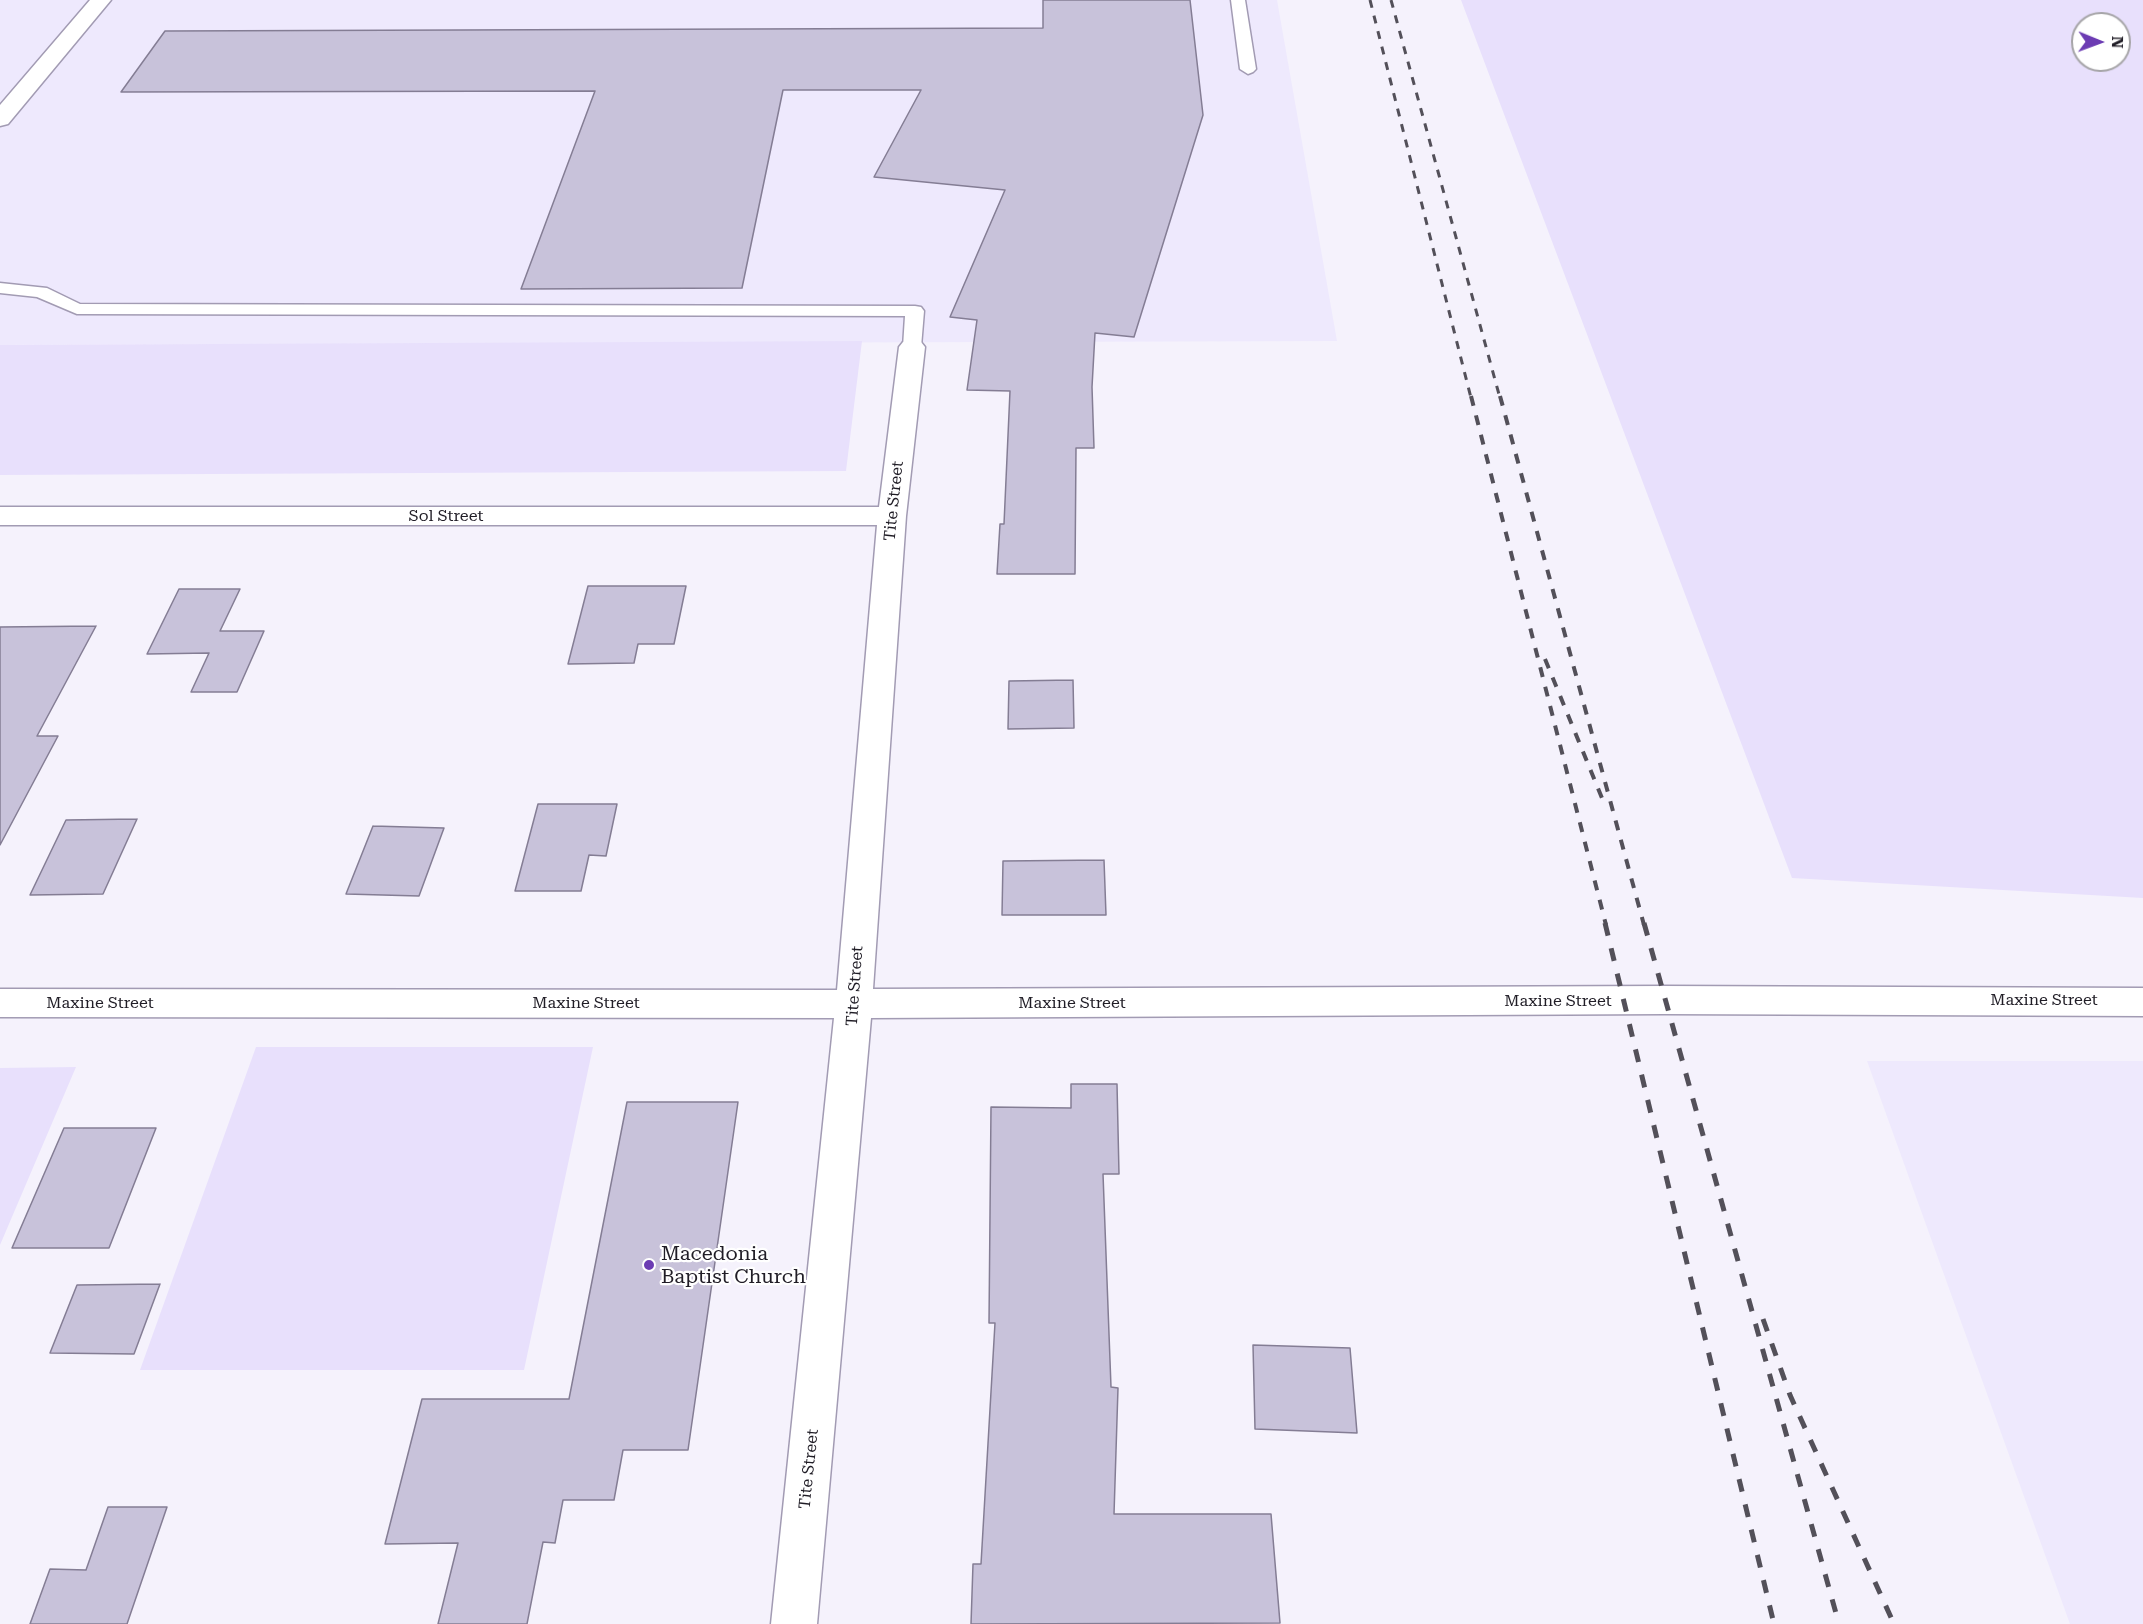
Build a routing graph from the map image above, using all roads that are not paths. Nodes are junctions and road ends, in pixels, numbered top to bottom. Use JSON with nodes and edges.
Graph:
{"nodes":[{"id":1,"x":101,"y":0,"type":"edge"},
{"id":2,"x":1238,"y":0,"type":"edge"},
{"id":3,"x":1248,"y":69,"type":"dead end"},
{"id":4,"x":3,"y":114,"type":"edge"},
{"id":5,"x":0,"y":288,"type":"edge"},
{"id":6,"x":912,"y":347,"type":"joint"},
{"id":7,"x":0,"y":516,"type":"edge"},
{"id":8,"x":892,"y":516,"type":"junction"},
{"id":9,"x":2143,"y":1002,"type":"edge"},
{"id":10,"x":0,"y":1003,"type":"edge"},
{"id":11,"x":854,"y":1004,"type":"junction"},
{"id":12,"x":794,"y":1624,"type":"edge"}],
"edges":[{"from":1,"to":4,"type":"street"},
{"from":2,"to":3,"type":"lane"},
{"from":5,"to":6,"type":"lane"},
{"from":6,"to":8,"type":"street","name":"Tite Street"},
{"from":7,"to":8,"type":"street","name":"Sol Street"},
{"from":8,"to":11,"type":"street","name":"Tite Street"},
{"from":9,"to":11,"type":"street","name":"Maxine Street"},
{"from":10,"to":11,"type":"street","name":"Maxine Street"},
{"from":11,"to":12,"type":"street","name":"Tite Street"}]}
